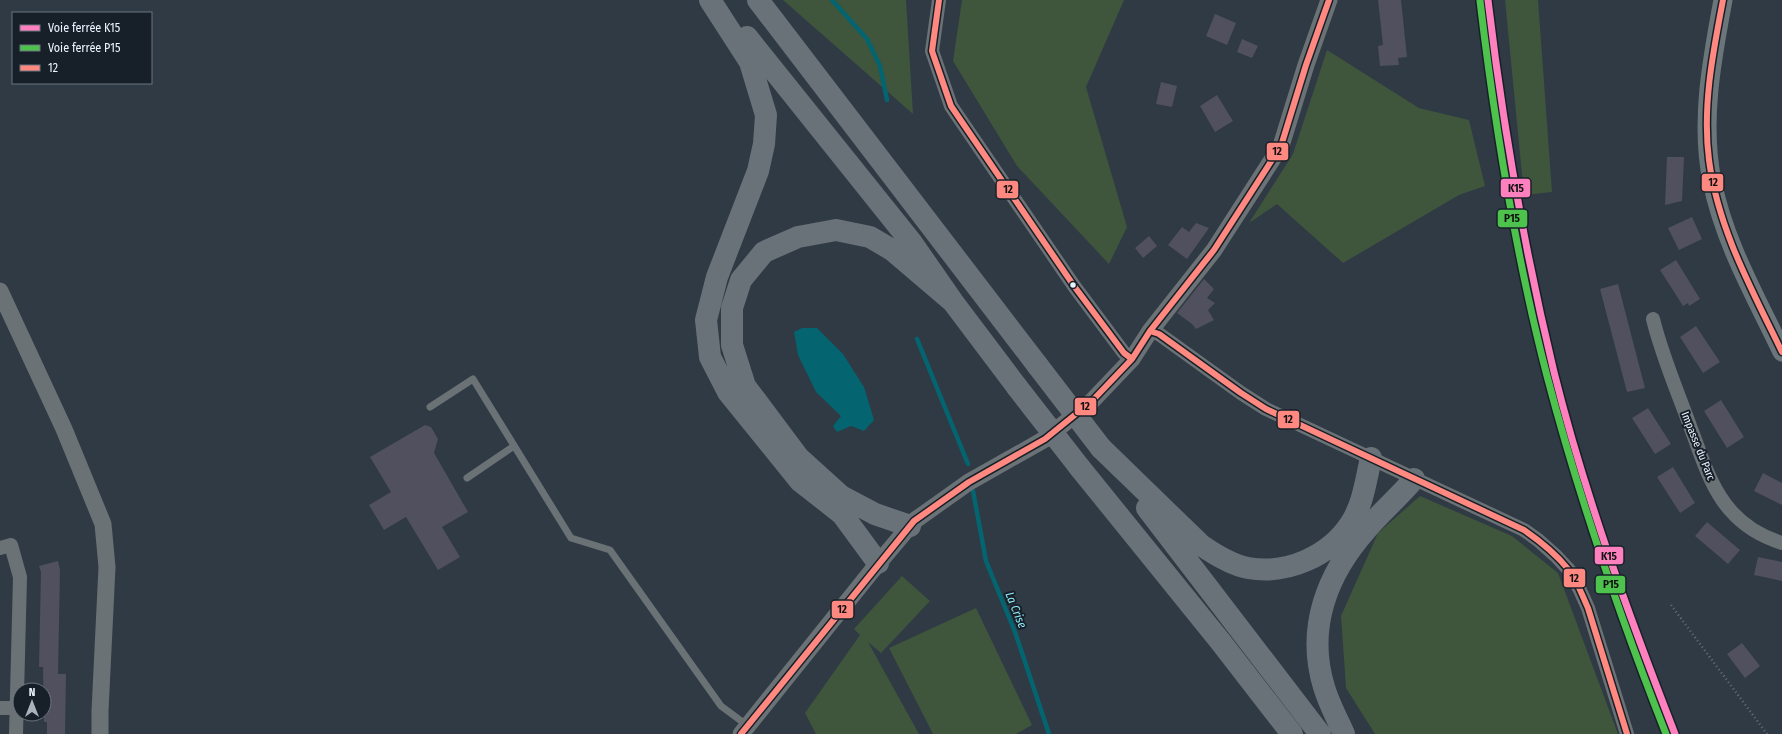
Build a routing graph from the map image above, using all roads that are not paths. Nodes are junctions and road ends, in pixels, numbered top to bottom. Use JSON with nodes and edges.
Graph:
{"nodes":[{"id":1,"x":710,"y":0,"type":"edge"},
{"id":2,"x":718,"y":0,"type":"edge"},
{"id":3,"x":758,"y":0,"type":"edge"},
{"id":4,"x":939,"y":0,"type":"edge"},
{"id":5,"x":1329,"y":0,"type":"edge"},
{"id":6,"x":1723,"y":0,"type":"edge"},
{"id":7,"x":0,"y":291,"type":"edge"},
{"id":8,"x":953,"y":302,"type":"junction"},
{"id":9,"x":1654,"y":319,"type":"dead end"},
{"id":10,"x":1150,"y":331,"type":"junction"},
{"id":11,"x":1782,"y":352,"type":"edge"},
{"id":12,"x":1132,"y":359,"type":"junction"},
{"id":13,"x":430,"y":407,"type":"dead end"},
{"id":14,"x":514,"y":446,"type":"junction"},
{"id":15,"x":1101,"y":448,"type":"junction"},
{"id":16,"x":1371,"y":458,"type":"junction"},
{"id":17,"x":467,"y":478,"type":"dead end"},
{"id":18,"x":1414,"y":479,"type":"junction"},
{"id":19,"x":910,"y":526,"type":"junction"},
{"id":20,"x":1782,"y":543,"type":"edge"},
{"id":21,"x":5,"y":546,"type":"edge"},
{"id":22,"x":878,"y":563,"type":"junction"},
{"id":23,"x":17,"y":682,"type":"edge"},
{"id":24,"x":0,"y":708,"type":"edge"},
{"id":25,"x":12,"y":708,"type":"edge"},
{"id":26,"x":16,"y":722,"type":"edge"},
{"id":27,"x":744,"y":730,"type":"edge"},
{"id":28,"x":16,"y":734,"type":"edge"},
{"id":29,"x":100,"y":734,"type":"edge"},
{"id":30,"x":1292,"y":734,"type":"edge"},
{"id":31,"x":1320,"y":734,"type":"edge"},
{"id":32,"x":1344,"y":734,"type":"edge"},
{"id":33,"x":1627,"y":734,"type":"edge"}],
"edges":[{"from":1,"to":22,"type":"highway"},
{"from":2,"to":8,"type":"highway"},
{"from":3,"to":15,"type":"highway","bridge":true},
{"from":4,"to":12,"type":"street"},
{"from":5,"to":10,"type":"street"},
{"from":6,"to":11,"type":"main road"},
{"from":7,"to":29,"type":"street"},
{"from":8,"to":19,"type":"highway"},
{"from":8,"to":30,"type":"highway","bridge":true},
{"from":9,"to":20,"type":"street","name":"Impasse du Parc"},
{"from":10,"to":12,"type":"street"},
{"from":10,"to":16,"type":"street"},
{"from":12,"to":19,"type":"street"},
{"from":13,"to":14,"type":"lane"},
{"from":14,"to":17,"type":"lane"},
{"from":14,"to":27,"type":"lane"},
{"from":15,"to":16,"type":"highway"},
{"from":15,"to":31,"type":"highway"},
{"from":16,"to":18,"type":"street"},
{"from":18,"to":32,"type":"highway"},
{"from":18,"to":33,"type":"street"},
{"from":19,"to":22,"type":"street"},
{"from":21,"to":23,"type":"street"},
{"from":22,"to":27,"type":"street"},
{"from":24,"to":25,"type":"street"},
{"from":26,"to":28,"type":"street"}]}
